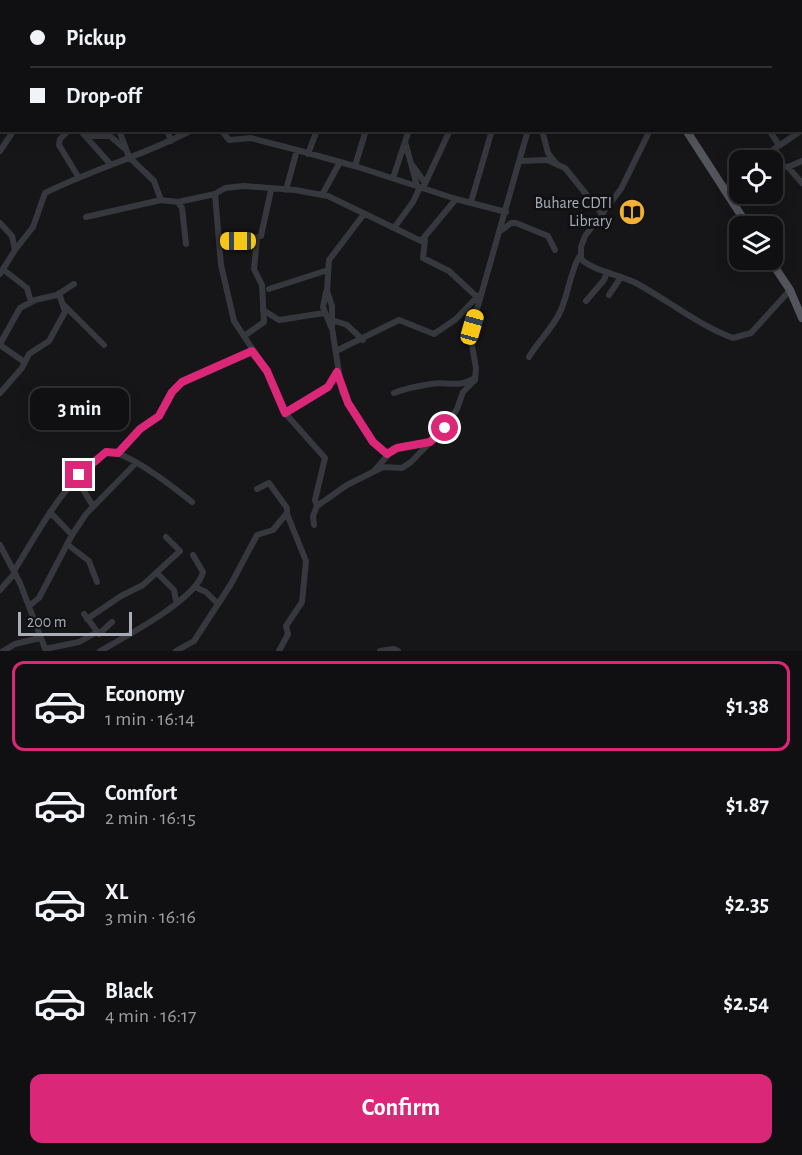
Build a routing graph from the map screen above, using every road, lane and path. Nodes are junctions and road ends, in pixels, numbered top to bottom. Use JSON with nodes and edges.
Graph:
{"nodes":[{"id":1,"x":13,"y":132,"type":"edge"},
{"id":2,"x":67,"y":132,"type":"edge"},
{"id":3,"x":82,"y":132,"type":"edge"},
{"id":4,"x":120,"y":132,"type":"edge"},
{"id":5,"x":168,"y":132,"type":"edge"},
{"id":6,"x":188,"y":132,"type":"edge"},
{"id":7,"x":223,"y":132,"type":"edge"},
{"id":8,"x":316,"y":132,"type":"edge"},
{"id":9,"x":365,"y":132,"type":"edge"},
{"id":10,"x":408,"y":132,"type":"edge"},
{"id":11,"x":449,"y":132,"type":"edge"},
{"id":12,"x":491,"y":132,"type":"edge"},
{"id":13,"x":528,"y":132,"type":"edge"},
{"id":14,"x":543,"y":132,"type":"edge"},
{"id":15,"x":649,"y":132,"type":"edge"},
{"id":16,"x":687,"y":132,"type":"edge"},
{"id":17,"x":770,"y":132,"type":"edge"},
{"id":18,"x":799,"y":132,"type":"edge"},
{"id":19,"x":85,"y":136,"type":"junction"},
{"id":20,"x":171,"y":141,"type":"junction"},
{"id":21,"x":405,"y":144,"type":"junction"},
{"id":22,"x":779,"y":145,"type":"junction"},
{"id":23,"x":125,"y":148,"type":"junction"},
{"id":24,"x":297,"y":150,"type":"junction"},
{"id":25,"x":772,"y":150,"type":"edge"},
{"id":26,"x":0,"y":151,"type":"edge"},
{"id":27,"x":309,"y":153,"type":"junction"},
{"id":28,"x":129,"y":157,"type":"junction"},
{"id":29,"x":520,"y":161,"type":"junction"},
{"id":30,"x":802,"y":161,"type":"edge"},
{"id":31,"x":340,"y":162,"type":"junction"},
{"id":32,"x":556,"y":164,"type":"junction"},
{"id":33,"x":111,"y":165,"type":"junction"},
{"id":34,"x":355,"y":166,"type":"junction"},
{"id":35,"x":783,"y":166,"type":"edge"},
{"id":36,"x":788,"y":167,"type":"junction"},
{"id":37,"x":79,"y":178,"type":"junction"},
{"id":38,"x":393,"y":178,"type":"junction"},
{"id":39,"x":802,"y":183,"type":"edge"},
{"id":40,"x":729,"y":185,"type":"edge"},
{"id":41,"x":421,"y":186,"type":"junction"},
{"id":42,"x":724,"y":189,"type":"junction"},
{"id":43,"x":271,"y":190,"type":"junction"},
{"id":44,"x":286,"y":190,"type":"junction"},
{"id":45,"x":215,"y":194,"type":"junction"},
{"id":46,"x":322,"y":195,"type":"junction"},
{"id":47,"x":456,"y":199,"type":"junction"},
{"id":48,"x":161,"y":200,"type":"junction"},
{"id":49,"x":178,"y":202,"type":"junction"},
{"id":50,"x":471,"y":202,"type":"junction"},
{"id":51,"x":506,"y":212,"type":"junction"},
{"id":52,"x":364,"y":214,"type":"junction"},
{"id":53,"x":603,"y":215,"type":"junction"},
{"id":54,"x":742,"y":216,"type":"edge"},
{"id":55,"x":86,"y":217,"type":"dead end"},
{"id":56,"x":0,"y":223,"type":"edge"},
{"id":57,"x":394,"y":228,"type":"junction"},
{"id":58,"x":502,"y":230,"type":"junction"},
{"id":59,"x":257,"y":238,"type":"junction"},
{"id":60,"x":425,"y":239,"type":"junction"},
{"id":61,"x":220,"y":241,"type":"junction"},
{"id":62,"x":186,"y":244,"type":"dead end"},
{"id":63,"x":15,"y":250,"type":"junction"},
{"id":64,"x":555,"y":250,"type":"dead end"},
{"id":65,"x":580,"y":256,"type":"junction"},
{"id":66,"x":327,"y":270,"type":"junction"},
{"id":67,"x":777,"y":270,"type":"edge"},
{"id":68,"x":2,"y":272,"type":"edge"},
{"id":69,"x":607,"y":272,"type":"junction"},
{"id":70,"x":621,"y":277,"type":"junction"},
{"id":71,"x":75,"y":284,"type":"dead end"},
{"id":72,"x":269,"y":289,"type":"dead end"},
{"id":73,"x":790,"y":290,"type":"junction"},
{"id":74,"x":327,"y":291,"type":"junction"},
{"id":75,"x":59,"y":293,"type":"junction"},
{"id":76,"x":479,"y":295,"type":"junction"},
{"id":77,"x":609,"y":295,"type":"dead end"},
{"id":78,"x":31,"y":302,"type":"junction"},
{"id":79,"x":586,"y":302,"type":"dead end"},
{"id":80,"x":64,"y":305,"type":"junction"},
{"id":81,"x":262,"y":309,"type":"junction"},
{"id":82,"x":324,"y":313,"type":"junction"},
{"id":83,"x":801,"y":314,"type":"edge"},
{"id":84,"x":332,"y":320,"type":"junction"},
{"id":85,"x":332,"y":328,"type":"junction"},
{"id":86,"x":244,"y":336,"type":"junction"},
{"id":87,"x":363,"y":340,"type":"junction"},
{"id":88,"x":0,"y":344,"type":"edge"},
{"id":89,"x":104,"y":345,"type":"dead end"},
{"id":90,"x":252,"y":351,"type":"junction"},
{"id":91,"x":336,"y":351,"type":"junction"},
{"id":92,"x":529,"y":357,"type":"dead end"},
{"id":93,"x":23,"y":361,"type":"junction"},
{"id":94,"x":337,"y":372,"type":"junction"},
{"id":95,"x":477,"y":374,"type":"junction"},
{"id":96,"x":0,"y":393,"type":"edge"},
{"id":97,"x":394,"y":393,"type":"dead end"},
{"id":98,"x":285,"y":413,"type":"junction"},
{"id":99,"x":430,"y":442,"type":"junction"},
{"id":100,"x":118,"y":453,"type":"junction"},
{"id":101,"x":387,"y":454,"type":"junction"},
{"id":102,"x":135,"y":464,"type":"junction"},
{"id":103,"x":375,"y":471,"type":"junction"},
{"id":104,"x":76,"y":478,"type":"junction"},
{"id":105,"x":257,"y":489,"type":"dead end"},
{"id":106,"x":192,"y":502,"type":"dead end"},
{"id":107,"x":93,"y":506,"type":"junction"},
{"id":108,"x":317,"y":506,"type":"junction"},
{"id":109,"x":50,"y":512,"type":"junction"},
{"id":110,"x":287,"y":514,"type":"junction"},
{"id":111,"x":314,"y":525,"type":"dead end"},
{"id":112,"x":72,"y":534,"type":"junction"},
{"id":113,"x":166,"y":537,"type":"dead end"},
{"id":114,"x":67,"y":544,"type":"junction"},
{"id":115,"x":0,"y":545,"type":"edge"},
{"id":116,"x":193,"y":555,"type":"dead end"},
{"id":117,"x":15,"y":572,"type":"junction"},
{"id":118,"x":158,"y":573,"type":"junction"},
{"id":119,"x":97,"y":582,"type":"dead end"},
{"id":120,"x":195,"y":587,"type":"junction"},
{"id":121,"x":0,"y":590,"type":"edge"},
{"id":122,"x":176,"y":601,"type":"junction"},
{"id":123,"x":218,"y":604,"type":"junction"},
{"id":124,"x":29,"y":606,"type":"junction"},
{"id":125,"x":112,"y":622,"type":"dead end"},
{"id":126,"x":97,"y":632,"type":"junction"},
{"id":127,"x":40,"y":638,"type":"junction"},
{"id":128,"x":194,"y":641,"type":"junction"},
{"id":129,"x":1,"y":650,"type":"edge"},
{"id":130,"x":45,"y":650,"type":"edge"},
{"id":131,"x":100,"y":651,"type":"edge"},
{"id":132,"x":176,"y":651,"type":"edge"},
{"id":133,"x":192,"y":651,"type":"edge"},
{"id":134,"x":279,"y":651,"type":"edge"},
{"id":135,"x":380,"y":651,"type":"edge"},
{"id":136,"x":398,"y":651,"type":"edge"}],
"edges":[{"from":1,"to":26,"type":"street"},
{"from":2,"to":37,"type":"street"},
{"from":3,"to":19,"type":"street"},
{"from":4,"to":23,"type":"street"},
{"from":5,"to":20,"type":"street"},
{"from":6,"to":20,"type":"street"},
{"from":7,"to":24,"type":"street"},
{"from":8,"to":27,"type":"street"},
{"from":9,"to":34,"type":"street"},
{"from":10,"to":21,"type":"street"},
{"from":11,"to":41,"type":"street"},
{"from":12,"to":50,"type":"street"},
{"from":13,"to":29,"type":"street"},
{"from":14,"to":32,"type":"street"},
{"from":15,"to":53,"type":"street"},
{"from":16,"to":42,"type":"main road"},
{"from":17,"to":22,"type":"street"},
{"from":18,"to":22,"type":"street"},
{"from":19,"to":23,"type":"street"},
{"from":19,"to":33,"type":"street"},
{"from":20,"to":28,"type":"street"},
{"from":21,"to":38,"type":"street"},
{"from":21,"to":41,"type":"street"},
{"from":22,"to":25,"type":"street"},
{"from":23,"to":28,"type":"street"},
{"from":24,"to":27,"type":"street"},
{"from":24,"to":44,"type":"street"},
{"from":27,"to":31,"type":"street"},
{"from":28,"to":33,"type":"street"},
{"from":28,"to":48,"type":"street"},
{"from":29,"to":32,"type":"street"},
{"from":29,"to":51,"type":"street"},
{"from":30,"to":36,"type":"street"},
{"from":31,"to":34,"type":"street"},
{"from":31,"to":46,"type":"street"},
{"from":32,"to":53,"type":"street"},
{"from":33,"to":37,"type":"street"},
{"from":34,"to":38,"type":"street"},
{"from":35,"to":36,"type":"street"},
{"from":36,"to":39,"type":"street"},
{"from":37,"to":63,"type":"street"},
{"from":38,"to":41,"type":"street"},
{"from":40,"to":42,"type":"street"},
{"from":41,"to":47,"type":"street"},
{"from":41,"to":57,"type":"street"},
{"from":42,"to":54,"type":"main road"},
{"from":43,"to":44,"type":"street"},
{"from":43,"to":45,"type":"street"},
{"from":43,"to":59,"type":"street"},
{"from":44,"to":46,"type":"street"},
{"from":45,"to":49,"type":"street"},
{"from":45,"to":61,"type":"street"},
{"from":46,"to":52,"type":"street"},
{"from":47,"to":50,"type":"street"},
{"from":47,"to":60,"type":"street"},
{"from":48,"to":49,"type":"street"},
{"from":48,"to":55,"type":"street"},
{"from":49,"to":62,"type":"street"},
{"from":50,"to":51,"type":"street"},
{"from":51,"to":58,"type":"street"},
{"from":52,"to":57,"type":"street"},
{"from":52,"to":66,"type":"street"},
{"from":53,"to":65,"type":"street"},
{"from":56,"to":63,"type":"street"},
{"from":57,"to":60,"type":"street"},
{"from":58,"to":64,"type":"street"},
{"from":58,"to":76,"type":"street"},
{"from":59,"to":61,"type":"street"},
{"from":59,"to":81,"type":"street"},
{"from":60,"to":76,"type":"street"},
{"from":61,"to":86,"type":"street"},
{"from":63,"to":68,"type":"street"},
{"from":65,"to":69,"type":"street"},
{"from":65,"to":92,"type":"street"},
{"from":66,"to":72,"type":"street"},
{"from":66,"to":74,"type":"street"},
{"from":67,"to":73,"type":"main road"},
{"from":68,"to":78,"type":"street"},
{"from":69,"to":70,"type":"street"},
{"from":69,"to":79,"type":"street"},
{"from":70,"to":73,"type":"street"},
{"from":70,"to":77,"type":"street"},
{"from":71,"to":75,"type":"street"},
{"from":73,"to":83,"type":"main road"},
{"from":74,"to":82,"type":"street"},
{"from":74,"to":84,"type":"street"},
{"from":75,"to":78,"type":"street"},
{"from":75,"to":80,"type":"street"},
{"from":76,"to":87,"type":"street"},
{"from":76,"to":95,"type":"street"},
{"from":78,"to":88,"type":"street"},
{"from":80,"to":89,"type":"street"},
{"from":80,"to":93,"type":"street"},
{"from":81,"to":82,"type":"street"},
{"from":81,"to":86,"type":"street"},
{"from":82,"to":85,"type":"street"},
{"from":84,"to":85,"type":"street"},
{"from":84,"to":87,"type":"street"},
{"from":85,"to":91,"type":"street"},
{"from":86,"to":90,"type":"street"},
{"from":87,"to":91,"type":"street"},
{"from":88,"to":93,"type":"street"},
{"from":90,"to":98,"type":"street"},
{"from":90,"to":100,"type":"street"},
{"from":91,"to":94,"type":"street"},
{"from":93,"to":96,"type":"street"},
{"from":94,"to":98,"type":"street"},
{"from":94,"to":101,"type":"street"},
{"from":95,"to":97,"type":"street"},
{"from":95,"to":99,"type":"street"},
{"from":98,"to":108,"type":"street"},
{"from":99,"to":101,"type":"street"},
{"from":99,"to":103,"type":"street"},
{"from":100,"to":102,"type":"street"},
{"from":100,"to":104,"type":"street"},
{"from":101,"to":103,"type":"street"},
{"from":102,"to":106,"type":"street"},
{"from":102,"to":107,"type":"street"},
{"from":103,"to":108,"type":"street"},
{"from":104,"to":107,"type":"street"},
{"from":104,"to":109,"type":"street"},
{"from":105,"to":110,"type":"street"},
{"from":107,"to":112,"type":"street"},
{"from":108,"to":111,"type":"street"},
{"from":109,"to":112,"type":"street"},
{"from":109,"to":117,"type":"street"},
{"from":110,"to":123,"type":"street"},
{"from":110,"to":134,"type":"street"},
{"from":112,"to":114,"type":"street"},
{"from":113,"to":118,"type":"street"},
{"from":114,"to":119,"type":"street"},
{"from":114,"to":124,"type":"street"},
{"from":115,"to":117,"type":"street"},
{"from":116,"to":120,"type":"street"},
{"from":117,"to":121,"type":"street"},
{"from":117,"to":124,"type":"street"},
{"from":118,"to":122,"type":"street"},
{"from":118,"to":126,"type":"street"},
{"from":120,"to":122,"type":"street"},
{"from":120,"to":123,"type":"street"},
{"from":122,"to":131,"type":"street"},
{"from":123,"to":128,"type":"street"},
{"from":124,"to":127,"type":"street"},
{"from":125,"to":126,"type":"street"},
{"from":126,"to":130,"type":"street"},
{"from":127,"to":129,"type":"street"},
{"from":127,"to":130,"type":"street"},
{"from":128,"to":132,"type":"street"},
{"from":128,"to":133,"type":"street"},
{"from":135,"to":136,"type":"street"}]}
